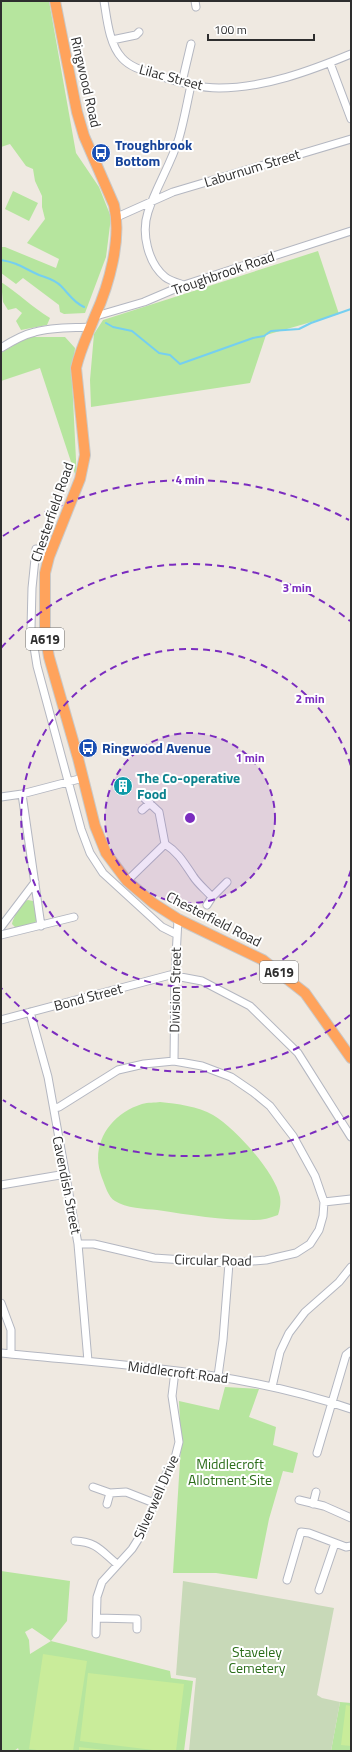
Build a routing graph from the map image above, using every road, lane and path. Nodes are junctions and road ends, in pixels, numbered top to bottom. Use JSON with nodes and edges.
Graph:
{"nodes":[{"id":1,"x":55,"y":1,"type":"edge"},
{"id":2,"x":104,"y":1,"type":"edge"},
{"id":3,"x":139,"y":32,"type":"dead end"},
{"id":4,"x":112,"y":40,"type":"junction"},
{"id":5,"x":191,"y":44,"type":"dead end"},
{"id":6,"x":351,"y":54,"type":"edge"},
{"id":7,"x":330,"y":63,"type":"junction"},
{"id":8,"x":182,"y":82,"type":"junction"},
{"id":9,"x":191,"y":85,"type":"junction"},
{"id":10,"x":351,"y":119,"type":"edge"},
{"id":11,"x":351,"y":139,"type":"edge"},
{"id":12,"x":154,"y":199,"type":"junction"},
{"id":13,"x":117,"y":217,"type":"junction"},
{"id":14,"x":351,"y":231,"type":"edge"},
{"id":15,"x":184,"y":285,"type":"junction"},
{"id":16,"x":96,"y":316,"type":"junction"},
{"id":17,"x":90,"y":327,"type":"junction"},
{"id":18,"x":1,"y":348,"type":"edge"},
{"id":19,"x":36,"y":549,"type":"dead end"},
{"id":20,"x":83,"y":778,"type":"junction"},
{"id":21,"x":68,"y":783,"type":"junction"},
{"id":22,"x":22,"y":794,"type":"junction"},
{"id":23,"x":1,"y":796,"type":"edge"},
{"id":24,"x":142,"y":810,"type":"dead end"},
{"id":25,"x":164,"y":844,"type":"junction"},
{"id":26,"x":127,"y":881,"type":"junction"},
{"id":27,"x":35,"y":882,"type":"junction"},
{"id":28,"x":227,"y":882,"type":"dead end"},
{"id":29,"x":212,"y":897,"type":"junction"},
{"id":30,"x":207,"y":906,"type":"dead end"},
{"id":31,"x":74,"y":917,"type":"dead end"},
{"id":32,"x":178,"y":919,"type":"junction"},
{"id":33,"x":41,"y":926,"type":"junction"},
{"id":34,"x":1,"y":927,"type":"edge"},
{"id":35,"x":176,"y":934,"type":"junction"},
{"id":36,"x":1,"y":935,"type":"edge"},
{"id":37,"x":174,"y":976,"type":"junction"},
{"id":38,"x":30,"y":1012,"type":"junction"},
{"id":39,"x":1,"y":1020,"type":"edge"},
{"id":40,"x":351,"y":1058,"type":"edge"},
{"id":41,"x":174,"y":1061,"type":"junction"},
{"id":42,"x":54,"y":1108,"type":"junction"},
{"id":43,"x":351,"y":1137,"type":"edge"},
{"id":44,"x":66,"y":1174,"type":"junction"},
{"id":45,"x":1,"y":1185,"type":"edge"},
{"id":46,"x":351,"y":1199,"type":"edge"},
{"id":47,"x":324,"y":1202,"type":"junction"},
{"id":48,"x":78,"y":1244,"type":"junction"},
{"id":49,"x":229,"y":1263,"type":"junction"},
{"id":50,"x":351,"y":1266,"type":"edge"},
{"id":51,"x":1,"y":1303,"type":"edge"},
{"id":52,"x":351,"y":1351,"type":"edge"},
{"id":53,"x":1,"y":1353,"type":"edge"},
{"id":54,"x":11,"y":1354,"type":"junction"},
{"id":55,"x":88,"y":1361,"type":"junction"},
{"id":56,"x":176,"y":1370,"type":"junction"},
{"id":57,"x":218,"y":1376,"type":"junction"},
{"id":58,"x":272,"y":1387,"type":"junction"},
{"id":59,"x":332,"y":1402,"type":"junction"},
{"id":60,"x":351,"y":1409,"type":"edge"},
{"id":61,"x":317,"y":1453,"type":"dead end"},
{"id":62,"x":93,"y":1487,"type":"dead end"},
{"id":63,"x":316,"y":1492,"type":"dead end"},
{"id":64,"x":110,"y":1493,"type":"junction"},
{"id":65,"x":299,"y":1500,"type":"dead end"},
{"id":66,"x":154,"y":1503,"type":"junction"},
{"id":67,"x":107,"y":1504,"type":"dead end"},
{"id":68,"x":313,"y":1504,"type":"junction"},
{"id":69,"x":351,"y":1518,"type":"edge"},
{"id":70,"x":75,"y":1541,"type":"dead end"},
{"id":71,"x":335,"y":1543,"type":"junction"},
{"id":72,"x":351,"y":1546,"type":"edge"},
{"id":73,"x":117,"y":1564,"type":"junction"},
{"id":74,"x":287,"y":1580,"type":"dead end"},
{"id":75,"x":319,"y":1590,"type":"dead end"},
{"id":76,"x":96,"y":1618,"type":"junction"},
{"id":77,"x":137,"y":1629,"type":"dead end"},
{"id":78,"x":96,"y":1634,"type":"dead end"}],
"edges":[{"from":1,"to":13,"type":"highway","name":"Ringwood Road","number":"A619"},
{"from":2,"to":4,"type":"street","name":"Lilac Street"},
{"from":3,"to":4,"type":"street"},
{"from":4,"to":8,"type":"street","name":"Lilac Street"},
{"from":5,"to":8,"type":"street"},
{"from":6,"to":7,"type":"street","name":"Lilac Street"},
{"from":7,"to":9,"type":"street","name":"Lilac Street"},
{"from":7,"to":10,"type":"street"},
{"from":8,"to":9,"type":"street","name":"Lilac Street"},
{"from":9,"to":12,"type":"street"},
{"from":11,"to":12,"type":"street","name":"Laburnum Street"},
{"from":12,"to":13,"type":"street","name":"Laburnum Street"},
{"from":12,"to":15,"type":"street"},
{"from":13,"to":16,"type":"highway","name":"Ringwood Road","number":"A619"},
{"from":14,"to":15,"type":"street","name":"Troughbrook Road"},
{"from":15,"to":16,"type":"street","name":"Troughbrook Road"},
{"from":16,"to":17,"type":"highway","name":"Ringwood Road","number":"A619"},
{"from":17,"to":18,"type":"street"},
{"from":17,"to":20,"type":"highway","name":"Chesterfield Road","number":"A619"},
{"from":19,"to":21,"type":"street","name":"Chesterfield Road"},
{"from":20,"to":21,"type":"street"},
{"from":20,"to":26,"type":"highway","name":"Chesterfield Road","number":"A619"},
{"from":21,"to":22,"type":"street"},
{"from":21,"to":35,"type":"street","name":"Chesterfield Road"},
{"from":22,"to":23,"type":"street"},
{"from":22,"to":27,"type":"street"},
{"from":24,"to":25,"type":"street"},
{"from":25,"to":26,"type":"street"},
{"from":25,"to":29,"type":"street"},
{"from":26,"to":32,"type":"highway","name":"Chesterfield Road","number":"A619"},
{"from":27,"to":33,"type":"street"},
{"from":27,"to":34,"type":"street"},
{"from":28,"to":29,"type":"street"},
{"from":29,"to":30,"type":"street"},
{"from":31,"to":33,"type":"street"},
{"from":32,"to":35,"type":"street","name":"Division Street"},
{"from":32,"to":40,"type":"highway","name":"Chesterfield Road","number":"A619"},
{"from":33,"to":36,"type":"street"},
{"from":35,"to":37,"type":"street","name":"Division Street"},
{"from":37,"to":38,"type":"street","name":"Bond Street"},
{"from":37,"to":41,"type":"street","name":"Division Street"},
{"from":37,"to":43,"type":"street","name":"Bond Street"},
{"from":38,"to":39,"type":"street","name":"Bond Street"},
{"from":38,"to":42,"type":"street","name":"Cavendish Street"},
{"from":41,"to":42,"type":"street","name":"Circular Road"},
{"from":41,"to":47,"type":"street","name":"Circular Road"},
{"from":42,"to":44,"type":"street","name":"Cavendish Street"},
{"from":44,"to":45,"type":"street"},
{"from":44,"to":48,"type":"street","name":"Cavendish Street"},
{"from":46,"to":47,"type":"street"},
{"from":47,"to":49,"type":"street","name":"Circular Road"},
{"from":48,"to":49,"type":"street","name":"Circular Road"},
{"from":48,"to":55,"type":"street","name":"Cavendish Street"},
{"from":49,"to":57,"type":"street"},
{"from":50,"to":58,"type":"street"},
{"from":51,"to":54,"type":"street"},
{"from":52,"to":59,"type":"street"},
{"from":53,"to":54,"type":"street","name":"Middlecroft Road"},
{"from":54,"to":55,"type":"street","name":"Middlecroft Road"},
{"from":55,"to":56,"type":"street","name":"Middlecroft Road"},
{"from":56,"to":57,"type":"street","name":"Middlecroft Road"},
{"from":56,"to":66,"type":"street","name":"Silverwell Drive"},
{"from":57,"to":58,"type":"street","name":"Middlecroft Road"},
{"from":58,"to":59,"type":"street","name":"Middlecroft Road"},
{"from":59,"to":60,"type":"street","name":"Middlecroft Road"},
{"from":59,"to":61,"type":"street"},
{"from":62,"to":64,"type":"street"},
{"from":63,"to":68,"type":"street"},
{"from":64,"to":66,"type":"street"},
{"from":64,"to":67,"type":"street"},
{"from":65,"to":68,"type":"street"},
{"from":66,"to":73,"type":"street","name":"Silverwell Drive"},
{"from":68,"to":69,"type":"street"},
{"from":70,"to":73,"type":"street"},
{"from":71,"to":72,"type":"street"},
{"from":71,"to":74,"type":"street"},
{"from":71,"to":75,"type":"street"},
{"from":73,"to":76,"type":"street","name":"Silverwell Drive"},
{"from":76,"to":77,"type":"street"},
{"from":76,"to":78,"type":"street","name":"Silverwell Drive"}]}
